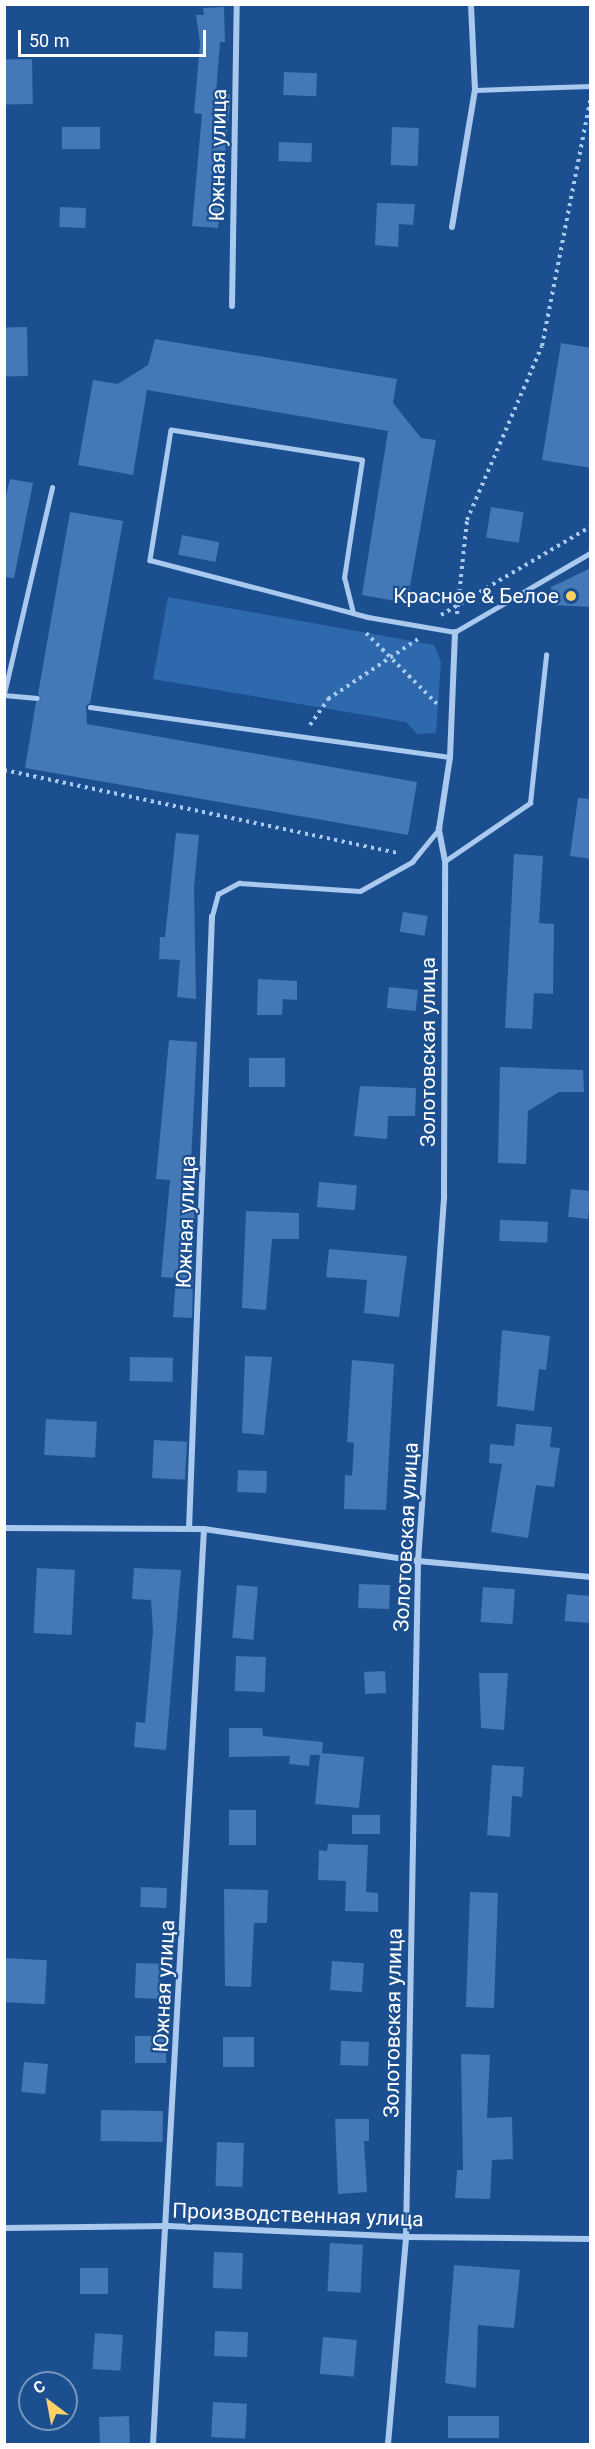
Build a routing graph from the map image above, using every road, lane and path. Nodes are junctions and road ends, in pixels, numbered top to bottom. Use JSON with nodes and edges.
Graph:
{"nodes":[{"id":1,"x":237,"y":4,"type":"edge"},
{"id":2,"x":471,"y":4,"type":"edge"},
{"id":3,"x":591,"y":86,"type":"edge"},
{"id":4,"x":475,"y":90,"type":"junction"},
{"id":5,"x":591,"y":101,"type":"edge"},
{"id":6,"x":452,"y":227,"type":"dead end"},
{"id":7,"x":232,"y":306,"type":"dead end"},
{"id":8,"x":52,"y":488,"type":"dead end"},
{"id":9,"x":591,"y":527,"type":"edge"},
{"id":10,"x":591,"y":553,"type":"edge"},
{"id":11,"x":458,"y":604,"type":"junction"},
{"id":12,"x":353,"y":614,"type":"junction"},
{"id":13,"x":361,"y":615,"type":"junction"},
{"id":14,"x":428,"y":624,"type":"junction"},
{"id":15,"x":455,"y":632,"type":"junction"},
{"id":16,"x":546,"y":655,"type":"dead end"},
{"id":17,"x":392,"y":657,"type":"junction"},
{"id":18,"x":4,"y":694,"type":"edge"},
{"id":19,"x":37,"y":698,"type":"dead end"},
{"id":20,"x":452,"y":706,"type":"junction"},
{"id":21,"x":90,"y":707,"type":"dead end"},
{"id":22,"x":300,"y":738,"type":"junction"},
{"id":23,"x":450,"y":757,"type":"junction"},
{"id":24,"x":4,"y":771,"type":"edge"},
{"id":25,"x":439,"y":829,"type":"junction"},
{"id":26,"x":417,"y":857,"type":"junction"},
{"id":27,"x":446,"y":861,"type":"junction"},
{"id":28,"x":212,"y":915,"type":"joint"},
{"id":29,"x":4,"y":1528,"type":"edge"},
{"id":30,"x":189,"y":1529,"type":"junction"},
{"id":31,"x":204,"y":1529,"type":"junction"},
{"id":32,"x":418,"y":1561,"type":"junction"},
{"id":33,"x":591,"y":1577,"type":"edge"},
{"id":34,"x":168,"y":2226,"type":"junction"},
{"id":35,"x":4,"y":2228,"type":"edge"},
{"id":36,"x":406,"y":2237,"type":"junction"},
{"id":37,"x":591,"y":2240,"type":"edge"},
{"id":38,"x":153,"y":2445,"type":"edge"},
{"id":39,"x":387,"y":2445,"type":"edge"}],
"edges":[{"from":1,"to":7,"type":"street","name":"Южная улица"},
{"from":2,"to":4,"type":"street"},
{"from":3,"to":4,"type":"lane"},
{"from":4,"to":6,"type":"street"},
{"from":5,"to":11,"type":"path"},
{"from":8,"to":18,"type":"lane"},
{"from":9,"to":11,"type":"path"},
{"from":10,"to":15,"type":"lane"},
{"from":11,"to":14,"type":"path"},
{"from":11,"to":15,"type":"path"},
{"from":12,"to":12,"type":"lane"},
{"from":12,"to":13,"type":"lane"},
{"from":13,"to":14,"type":"lane"},
{"from":13,"to":17,"type":"path"},
{"from":14,"to":15,"type":"lane"},
{"from":14,"to":17,"type":"path"},
{"from":15,"to":20,"type":"street","name":"Золотовская улица"},
{"from":16,"to":27,"type":"lane"},
{"from":17,"to":20,"type":"path"},
{"from":17,"to":22,"type":"path"},
{"from":18,"to":19,"type":"lane"},
{"from":20,"to":23,"type":"street","name":"Золотовская улица"},
{"from":21,"to":22,"type":"lane"},
{"from":22,"to":23,"type":"lane"},
{"from":23,"to":25,"type":"street","name":"Золотовская улица"},
{"from":24,"to":26,"type":"path"},
{"from":25,"to":26,"type":"lane"},
{"from":25,"to":27,"type":"street","name":"Золотовская улица"},
{"from":26,"to":28,"type":"lane"},
{"from":27,"to":32,"type":"street","name":"Золотовская улица"},
{"from":28,"to":30,"type":"street","name":"Южная улица"},
{"from":29,"to":30,"type":"street"},
{"from":30,"to":31,"type":"street"},
{"from":31,"to":32,"type":"street"},
{"from":31,"to":34,"type":"street","name":"Южная улица"},
{"from":32,"to":33,"type":"street"},
{"from":32,"to":36,"type":"street","name":"Золотовская улица"},
{"from":34,"to":35,"type":"street","name":"Производственная улица"},
{"from":34,"to":36,"type":"street","name":"Производственная улица"},
{"from":34,"to":38,"type":"street","name":"Южная улица"},
{"from":36,"to":37,"type":"street","name":"Производственная улица"},
{"from":36,"to":39,"type":"street","name":"Золотовская улица"}]}
